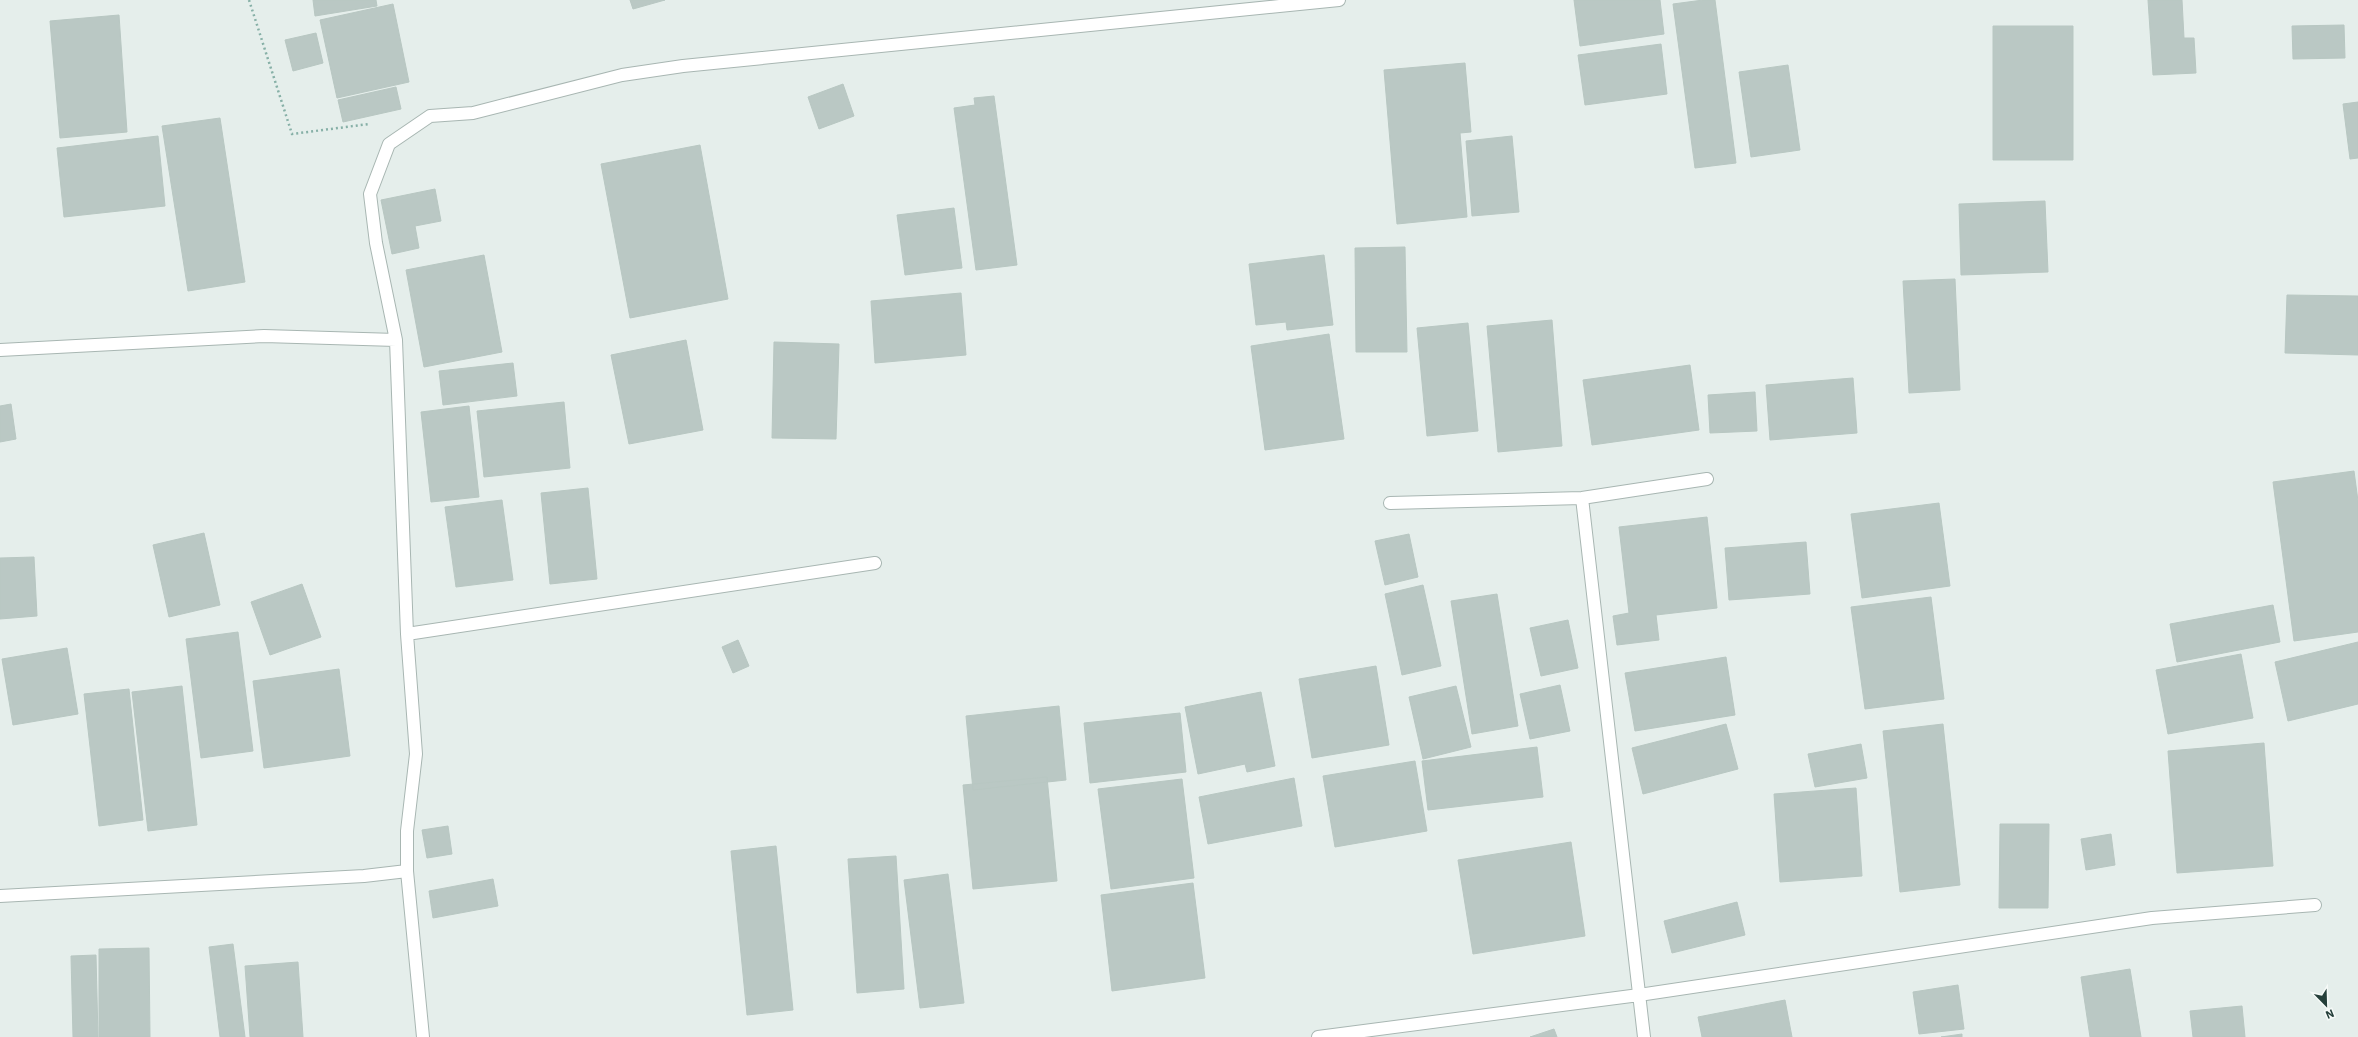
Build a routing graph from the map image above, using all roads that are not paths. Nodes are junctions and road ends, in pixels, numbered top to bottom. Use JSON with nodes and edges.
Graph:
{"nodes":[{"id":1,"x":1339,"y":0,"type":"edge"},
{"id":2,"x":396,"y":340,"type":"junction"},
{"id":3,"x":0,"y":350,"type":"edge"},
{"id":4,"x":1707,"y":479,"type":"dead end"},
{"id":5,"x":1582,"y":498,"type":"junction"},
{"id":6,"x":1390,"y":503,"type":"dead end"},
{"id":7,"x":875,"y":563,"type":"dead end"},
{"id":8,"x":407,"y":634,"type":"junction"},
{"id":9,"x":407,"y":871,"type":"junction"},
{"id":10,"x":0,"y":896,"type":"edge"},
{"id":11,"x":2315,"y":905,"type":"dead end"},
{"id":12,"x":1639,"y":995,"type":"junction"},
{"id":13,"x":423,"y":1037,"type":"edge"},
{"id":14,"x":1318,"y":1037,"type":"edge"},
{"id":15,"x":1644,"y":1037,"type":"edge"}],
"edges":[{"from":1,"to":2,"type":"street"},
{"from":2,"to":3,"type":"street"},
{"from":2,"to":8,"type":"street"},
{"from":4,"to":5,"type":"street"},
{"from":5,"to":6,"type":"street"},
{"from":5,"to":12,"type":"street"},
{"from":7,"to":8,"type":"street"},
{"from":8,"to":9,"type":"street"},
{"from":9,"to":10,"type":"street"},
{"from":9,"to":13,"type":"street"},
{"from":11,"to":12,"type":"street"},
{"from":12,"to":14,"type":"street"},
{"from":12,"to":15,"type":"street"}]}
